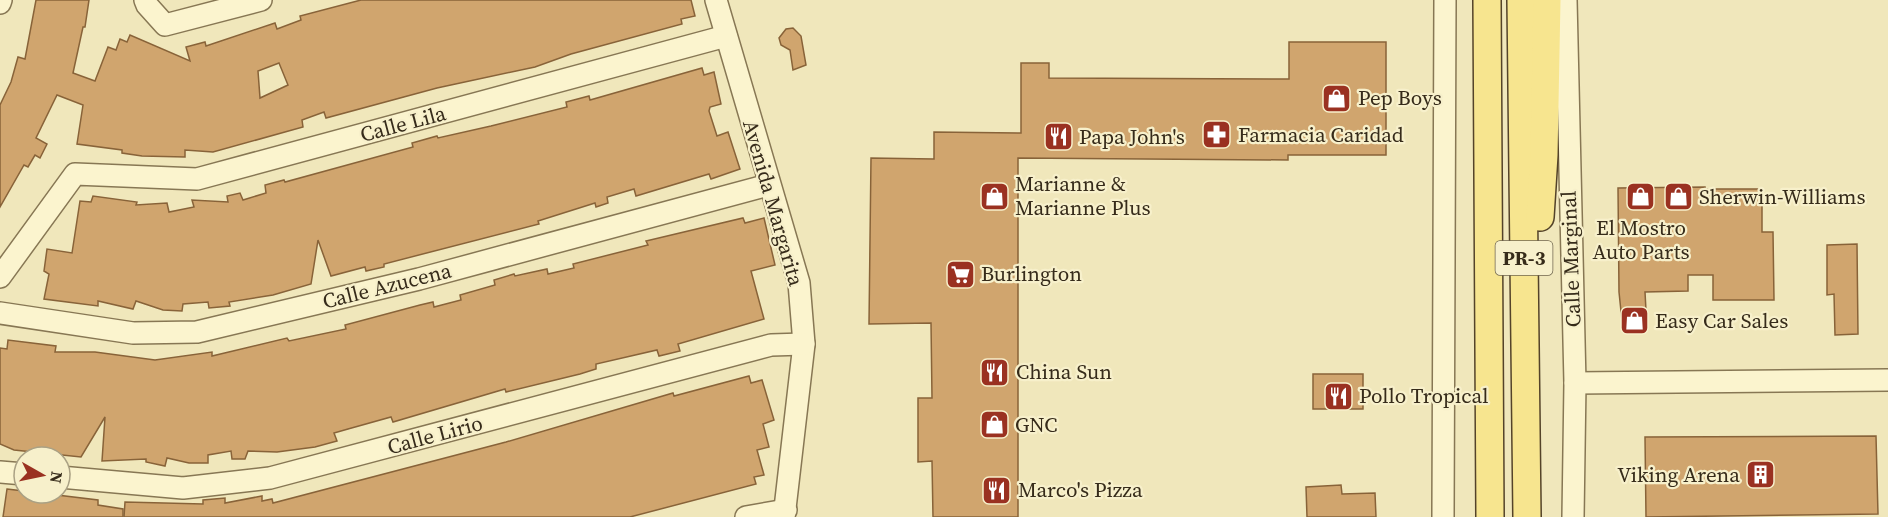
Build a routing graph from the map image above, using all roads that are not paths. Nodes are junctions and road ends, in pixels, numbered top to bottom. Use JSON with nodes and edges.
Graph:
{"nodes":[{"id":1,"x":145,"y":0,"type":"edge"},
{"id":2,"x":261,"y":0,"type":"edge"},
{"id":3,"x":716,"y":0,"type":"edge"},
{"id":4,"x":1445,"y":0,"type":"edge"},
{"id":5,"x":1486,"y":0,"type":"edge"},
{"id":6,"x":1521,"y":0,"type":"edge"},
{"id":7,"x":1547,"y":0,"type":"edge"},
{"id":8,"x":1566,"y":0,"type":"edge"},
{"id":9,"x":726,"y":36,"type":"junction"},
{"id":10,"x":768,"y":184,"type":"junction"},
{"id":11,"x":1489,"y":246,"type":"junction"},
{"id":12,"x":0,"y":277,"type":"edge"},
{"id":13,"x":0,"y":313,"type":"edge"},
{"id":14,"x":804,"y":344,"type":"junction"},
{"id":15,"x":1888,"y":380,"type":"edge"},
{"id":16,"x":1575,"y":383,"type":"junction"},
{"id":17,"x":1526,"y":404,"type":"junction"},
{"id":18,"x":72,"y":478,"type":"edge"},
{"id":19,"x":785,"y":513,"type":"edge"},
{"id":20,"x":746,"y":517,"type":"edge"},
{"id":21,"x":1443,"y":517,"type":"edge"},
{"id":22,"x":1472,"y":517,"type":"edge"},
{"id":23,"x":1490,"y":517,"type":"edge"},
{"id":24,"x":1527,"y":517,"type":"edge"},
{"id":25,"x":1573,"y":517,"type":"edge"}],
"edges":[{"from":1,"to":2,"type":"street"},
{"from":3,"to":9,"type":"street","name":"Avenida Margarita"},
{"from":4,"to":21,"type":"street"},
{"from":5,"to":11,"type":"main road","number":"PR-3"},
{"from":6,"to":17,"type":"main road","number":"PR-3"},
{"from":7,"to":17,"type":"main road"},
{"from":8,"to":16,"type":"street","name":"Calle Marginal"},
{"from":9,"to":10,"type":"street","name":"Avenida Margarita"},
{"from":9,"to":12,"type":"street","name":"Calle Lila"},
{"from":10,"to":13,"type":"street","name":"Calle Azucena"},
{"from":10,"to":14,"type":"street","name":"Avenida Margarita"},
{"from":11,"to":22,"type":"main road"},
{"from":11,"to":23,"type":"main road","number":"PR-3"},
{"from":14,"to":18,"type":"street","name":"Calle Lirio"},
{"from":14,"to":19,"type":"street","name":"Avenida Margarita"},
{"from":15,"to":16,"type":"street"},
{"from":16,"to":25,"type":"street","name":"Calle Marginal"},
{"from":17,"to":24,"type":"main road","number":"PR-3"},
{"from":19,"to":20,"type":"street"}]}
